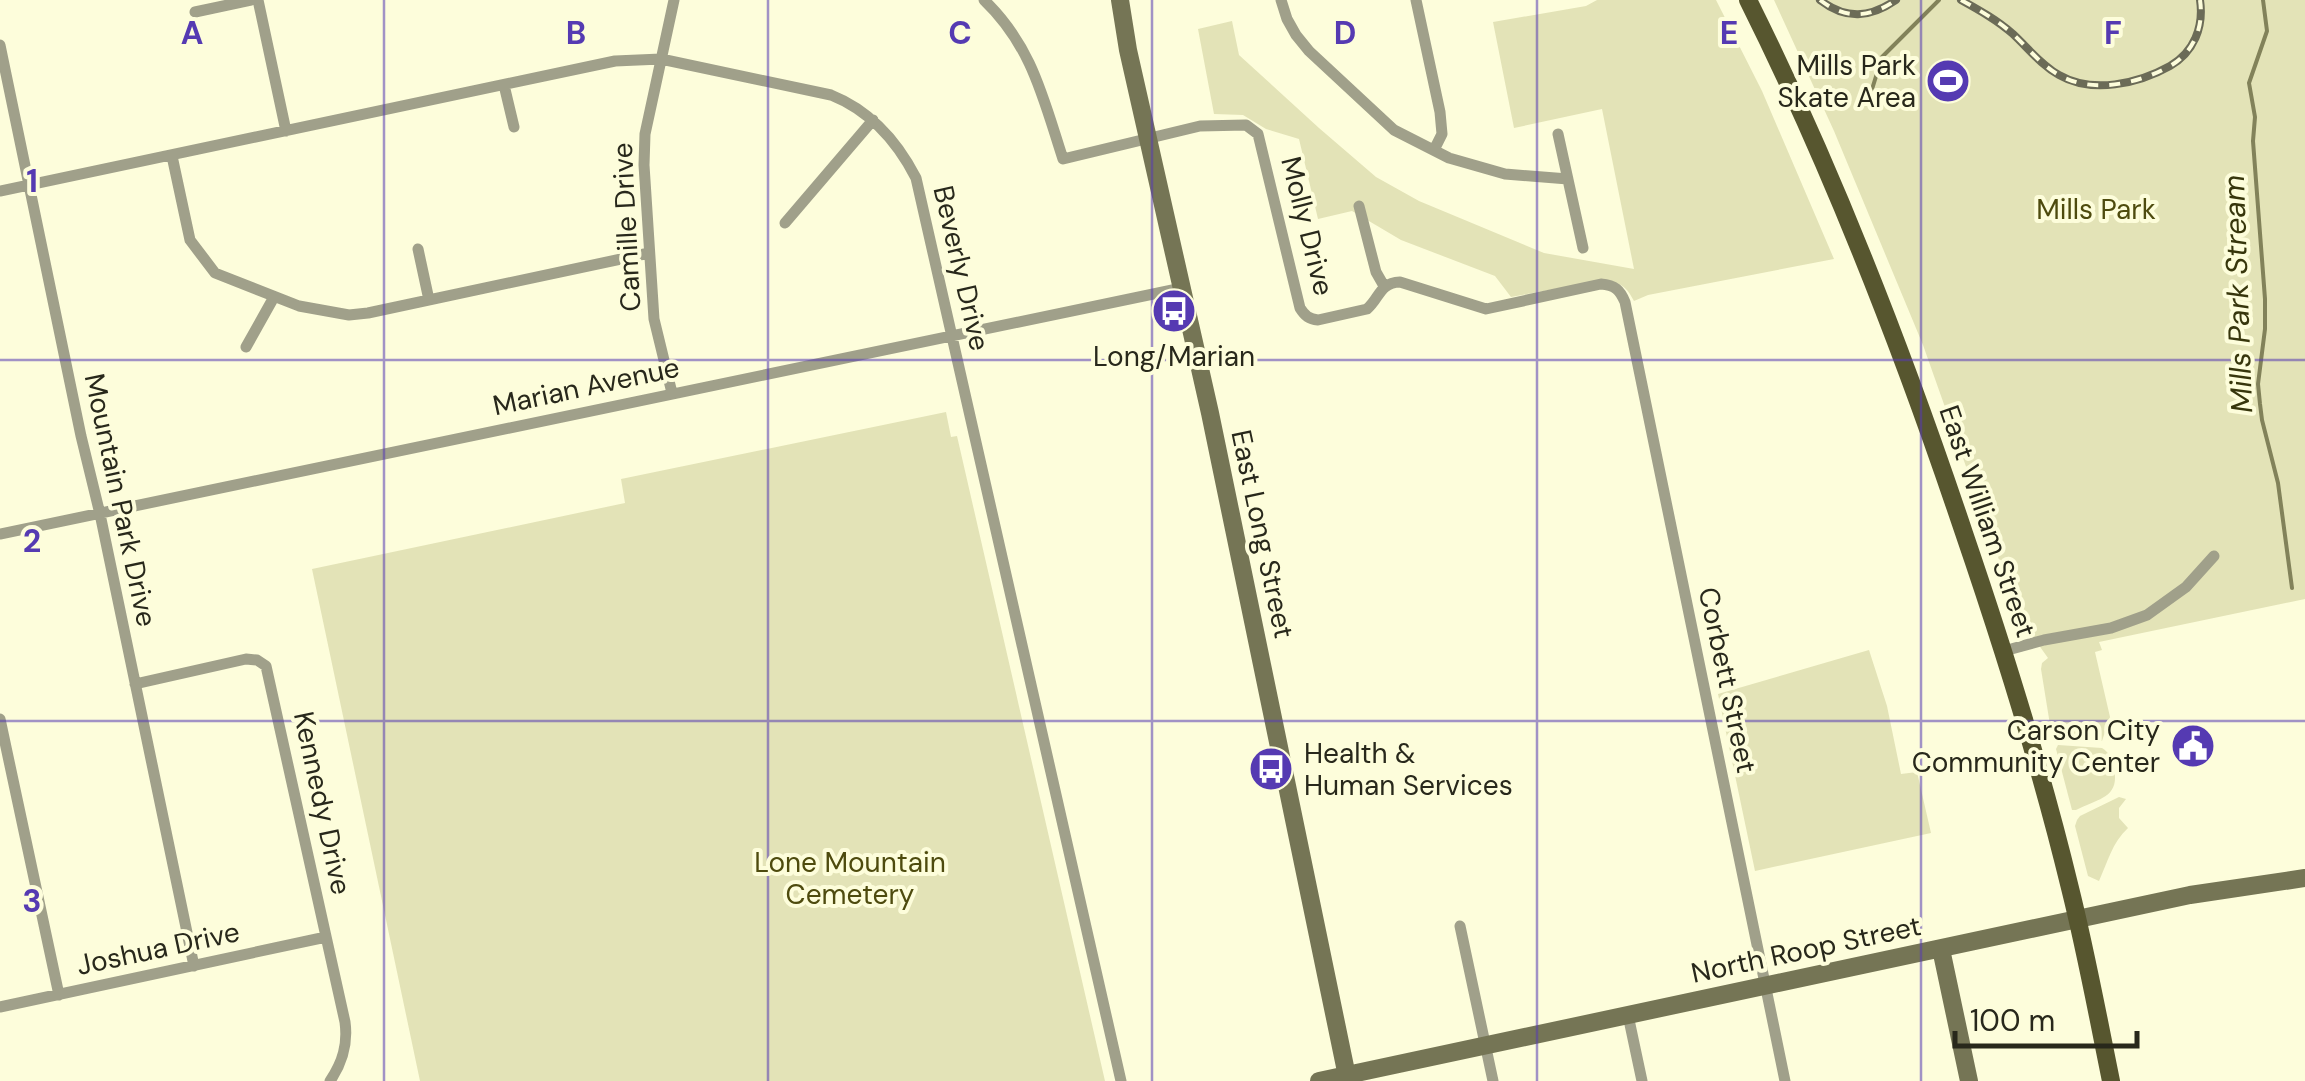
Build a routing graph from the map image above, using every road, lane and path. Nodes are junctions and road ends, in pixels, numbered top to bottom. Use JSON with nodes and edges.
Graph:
{"nodes":[{"id":1,"x":255,"y":0,"type":"edge"},
{"id":2,"x":674,"y":0,"type":"edge"},
{"id":3,"x":984,"y":0,"type":"edge"},
{"id":4,"x":1120,"y":0,"type":"edge"},
{"id":5,"x":1281,"y":0,"type":"edge"},
{"id":6,"x":1416,"y":0,"type":"edge"},
{"id":7,"x":1748,"y":0,"type":"edge"},
{"id":8,"x":195,"y":12,"type":"dead end"},
{"id":9,"x":0,"y":45,"type":"edge"},
{"id":10,"x":661,"y":59,"type":"junction"},
{"id":11,"x":504,"y":85,"type":"junction"},
{"id":12,"x":872,"y":120,"type":"junction"},
{"id":13,"x":514,"y":127,"type":"dead end"},
{"id":14,"x":286,"y":132,"type":"junction"},
{"id":15,"x":1558,"y":134,"type":"dead end"},
{"id":16,"x":1149,"y":138,"type":"junction"},
{"id":17,"x":1434,"y":150,"type":"junction"},
{"id":18,"x":172,"y":156,"type":"junction"},
{"id":19,"x":1568,"y":179,"type":"junction"},
{"id":20,"x":30,"y":185,"type":"junction"},
{"id":21,"x":0,"y":191,"type":"edge"},
{"id":22,"x":1359,"y":206,"type":"dead end"},
{"id":23,"x":786,"y":223,"type":"dead end"},
{"id":24,"x":1583,"y":248,"type":"dead end"},
{"id":25,"x":418,"y":249,"type":"dead end"},
{"id":26,"x":649,"y":253,"type":"junction"},
{"id":27,"x":1384,"y":286,"type":"junction"},
{"id":28,"x":1182,"y":288,"type":"junction"},
{"id":29,"x":274,"y":297,"type":"junction"},
{"id":30,"x":430,"y":300,"type":"junction"},
{"id":31,"x":953,"y":334,"type":"junction"},
{"id":32,"x":246,"y":347,"type":"dead end"},
{"id":33,"x":672,"y":394,"type":"junction"},
{"id":34,"x":100,"y":514,"type":"junction"},
{"id":35,"x":0,"y":534,"type":"edge"},
{"id":36,"x":2214,"y":556,"type":"dead end"},
{"id":37,"x":2004,"y":650,"type":"junction"},
{"id":38,"x":135,"y":684,"type":"junction"},
{"id":39,"x":0,"y":719,"type":"edge"},
{"id":40,"x":2305,"y":878,"type":"edge"},
{"id":41,"x":2078,"y":921,"type":"junction"},
{"id":42,"x":1460,"y":926,"type":"dead end"},
{"id":43,"x":326,"y":937,"type":"junction"},
{"id":44,"x":1941,"y":949,"type":"junction"},
{"id":45,"x":194,"y":966,"type":"junction"},
{"id":46,"x":1765,"y":986,"type":"junction"},
{"id":47,"x":58,"y":995,"type":"junction"},
{"id":48,"x":0,"y":1007,"type":"edge"},
{"id":49,"x":1628,"y":1015,"type":"junction"},
{"id":50,"x":1486,"y":1046,"type":"junction"},
{"id":51,"x":1347,"y":1078,"type":"edge"},
{"id":52,"x":330,"y":1081,"type":"edge"},
{"id":53,"x":1121,"y":1081,"type":"edge"},
{"id":54,"x":1319,"y":1081,"type":"edge"},
{"id":55,"x":1493,"y":1081,"type":"edge"},
{"id":56,"x":1642,"y":1081,"type":"edge"},
{"id":57,"x":1785,"y":1081,"type":"edge"},
{"id":58,"x":1969,"y":1081,"type":"edge"},
{"id":59,"x":2111,"y":1081,"type":"edge"}],
"edges":[{"from":1,"to":8,"type":"street"},
{"from":1,"to":14,"type":"street"},
{"from":2,"to":10,"type":"street","name":"Camille Drive"},
{"from":3,"to":16,"type":"street","name":"Molly Drive"},
{"from":4,"to":16,"type":"street","name":"East Long Street"},
{"from":5,"to":17,"type":"street"},
{"from":6,"to":17,"type":"street"},
{"from":7,"to":37,"type":"main road","name":"East William Street"},
{"from":9,"to":20,"type":"street","name":"Mountain Park Drive"},
{"from":10,"to":11,"type":"street","name":"Beverly Drive"},
{"from":10,"to":12,"type":"street","name":"Beverly Drive"},
{"from":10,"to":26,"type":"street","name":"Camille Drive"},
{"from":11,"to":13,"type":"street"},
{"from":11,"to":14,"type":"street","name":"Beverly Drive"},
{"from":12,"to":23,"type":"street"},
{"from":12,"to":31,"type":"street","name":"Beverly Drive"},
{"from":14,"to":18,"type":"street","name":"Beverly Drive"},
{"from":15,"to":19,"type":"street"},
{"from":16,"to":27,"type":"street","name":"Molly Drive"},
{"from":16,"to":28,"type":"street","name":"East Long Street"},
{"from":17,"to":19,"type":"street"},
{"from":18,"to":20,"type":"street","name":"Beverly Drive"},
{"from":18,"to":29,"type":"street"},
{"from":19,"to":24,"type":"street"},
{"from":20,"to":21,"type":"street","name":"Beverly Drive"},
{"from":20,"to":34,"type":"street","name":"Mountain Park Drive"},
{"from":22,"to":27,"type":"street"},
{"from":25,"to":30,"type":"street"},
{"from":26,"to":30,"type":"street"},
{"from":26,"to":33,"type":"street","name":"Camille Drive"},
{"from":27,"to":46,"type":"street","name":"Corbett Street"},
{"from":28,"to":31,"type":"street","name":"Marian Avenue"},
{"from":28,"to":51,"type":"street","name":"East Long Street"},
{"from":29,"to":30,"type":"street"},
{"from":29,"to":32,"type":"street"},
{"from":31,"to":33,"type":"street","name":"Marian Avenue"},
{"from":31,"to":53,"type":"street","name":"Beverly Drive"},
{"from":33,"to":34,"type":"street","name":"Marian Avenue"},
{"from":34,"to":35,"type":"street","name":"Marian Avenue"},
{"from":34,"to":38,"type":"street","name":"Mountain Park Drive"},
{"from":36,"to":37,"type":"street"},
{"from":37,"to":41,"type":"main road","name":"East William Street"},
{"from":38,"to":43,"type":"street","name":"Kennedy Drive"},
{"from":38,"to":45,"type":"street","name":"Mountain Park Drive"},
{"from":39,"to":47,"type":"street"},
{"from":40,"to":41,"type":"street","name":"North Roop Street"},
{"from":41,"to":44,"type":"street","name":"North Roop Street"},
{"from":41,"to":59,"type":"main road","name":"East William Street"},
{"from":42,"to":50,"type":"street"},
{"from":43,"to":45,"type":"street","name":"Joshua Drive"},
{"from":43,"to":52,"type":"street","name":"Kennedy Drive"},
{"from":44,"to":46,"type":"street","name":"North Roop Street"},
{"from":44,"to":58,"type":"street"},
{"from":45,"to":47,"type":"street","name":"Joshua Drive"},
{"from":46,"to":49,"type":"street","name":"North Roop Street"},
{"from":46,"to":57,"type":"street","name":"Corbett Street"},
{"from":47,"to":48,"type":"street","name":"Joshua Drive"},
{"from":49,"to":50,"type":"street","name":"North Roop Street"},
{"from":49,"to":56,"type":"street"},
{"from":50,"to":51,"type":"street","name":"North Roop Street"},
{"from":50,"to":55,"type":"street"},
{"from":51,"to":54,"type":"street","name":"North Roop Street"}]}
